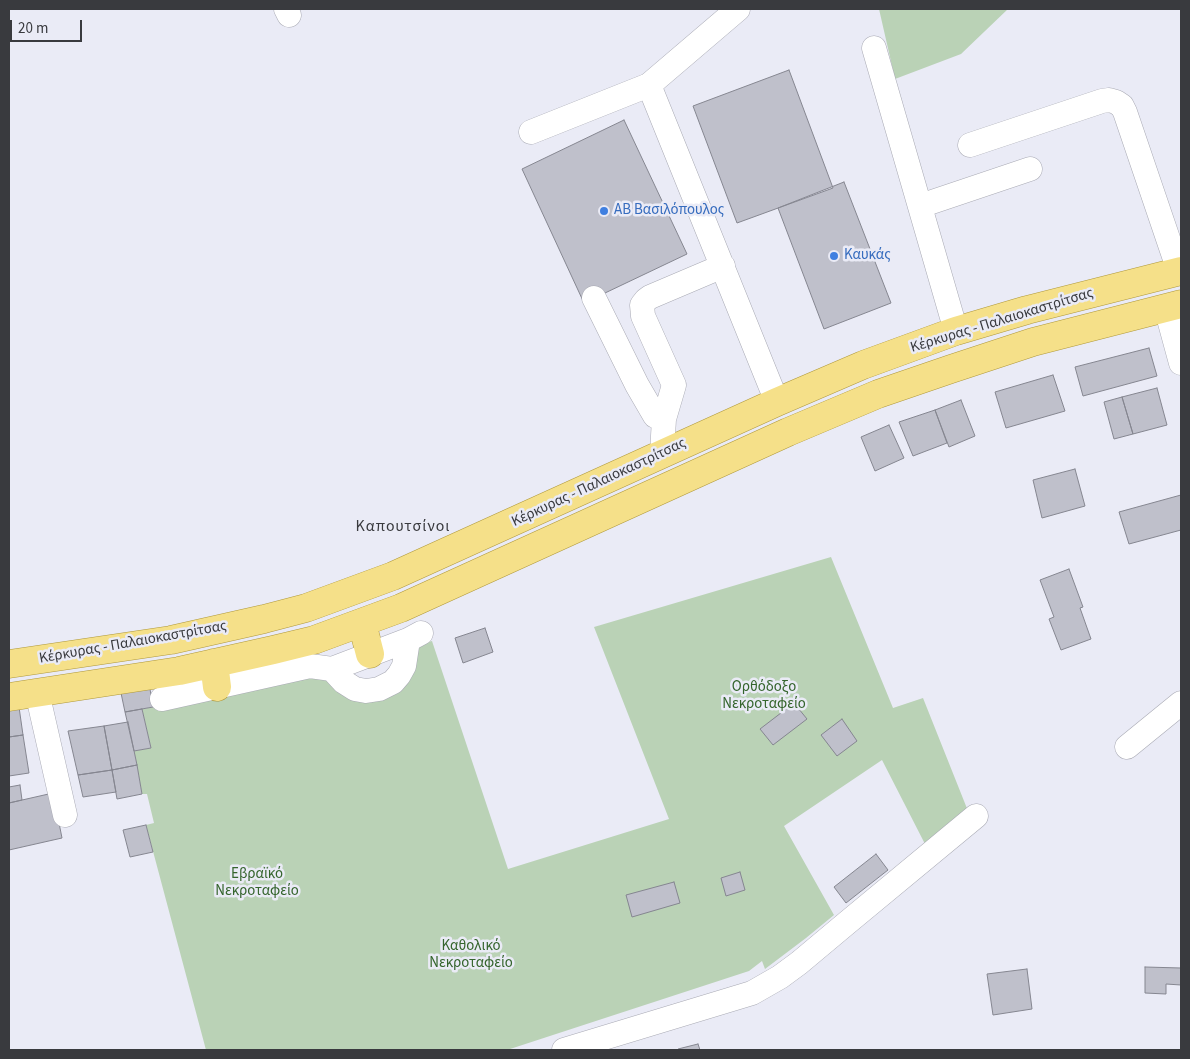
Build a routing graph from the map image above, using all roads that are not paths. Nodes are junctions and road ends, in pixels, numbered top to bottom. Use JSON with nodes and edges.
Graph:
{"nodes":[{"id":1,"x":738,"y":9,"type":"edge"},
{"id":2,"x":874,"y":48,"type":"dead end"},
{"id":3,"x":649,"y":85,"type":"junction"},
{"id":4,"x":531,"y":132,"type":"dead end"},
{"id":5,"x":970,"y":146,"type":"dead end"},
{"id":6,"x":1030,"y":169,"type":"dead end"},
{"id":7,"x":920,"y":206,"type":"junction"},
{"id":8,"x":722,"y":266,"type":"junction"},
{"id":9,"x":1180,"y":271,"type":"edge"},
{"id":10,"x":594,"y":298,"type":"dead end"},
{"id":11,"x":1174,"y":306,"type":"edge"},
{"id":12,"x":956,"y":332,"type":"junction"},
{"id":13,"x":1181,"y":363,"type":"edge"},
{"id":14,"x":777,"y":402,"type":"junction"},
{"id":15,"x":664,"y":419,"type":"junction"},
{"id":16,"x":662,"y":454,"type":"junction"},
{"id":17,"x":362,"y":623,"type":"junction"},
{"id":18,"x":370,"y":654,"type":"junction"},
{"id":19,"x":9,"y":664,"type":"edge"},
{"id":20,"x":332,"y":669,"type":"junction"},
{"id":21,"x":215,"y":675,"type":"junction"},
{"id":22,"x":37,"y":692,"type":"junction"},
{"id":23,"x":9,"y":697,"type":"edge"},
{"id":24,"x":162,"y":699,"type":"dead end"},
{"id":25,"x":1181,"y":703,"type":"edge"},
{"id":26,"x":1127,"y":747,"type":"dead end"},
{"id":27,"x":65,"y":815,"type":"dead end"},
{"id":28,"x":976,"y":816,"type":"dead end"},
{"id":29,"x":564,"y":1050,"type":"edge"}],
"edges":[{"from":1,"to":3,"type":"street"},
{"from":2,"to":7,"type":"street"},
{"from":3,"to":4,"type":"street"},
{"from":3,"to":8,"type":"street"},
{"from":5,"to":9,"type":"street"},
{"from":6,"to":7,"type":"street"},
{"from":7,"to":12,"type":"street"},
{"from":8,"to":14,"type":"street"},
{"from":8,"to":15,"type":"street"},
{"from":9,"to":12,"type":"main road","name":"Κέρκυρας - Παλαιοκαστρίτσας"},
{"from":10,"to":15,"type":"street"},
{"from":11,"to":13,"type":"street"},
{"from":11,"to":17,"type":"main road","name":"Κέρκυρας - Παλαιοκαστρίτσας"},
{"from":12,"to":14,"type":"main road","name":"Κέρκυρας - Παλαιοκαστρίτσας"},
{"from":14,"to":16,"type":"main road","name":"Κέρκυρας - Παλαιοκαστρίτσας"},
{"from":15,"to":16,"type":"street"},
{"from":16,"to":19,"type":"main road","name":"Κέρκυρας - Παλαιοκαστρίτσας"},
{"from":17,"to":18,"type":"main road"},
{"from":17,"to":21,"type":"main road","name":"Κέρκυρας - Παλαιοκαστρίτσας"},
{"from":18,"to":20,"type":"street"},
{"from":18,"to":20,"type":"street"},
{"from":20,"to":21,"type":"street"},
{"from":21,"to":22,"type":"main road","name":"Κέρκυρας - Παλαιοκαστρίτσας"},
{"from":21,"to":24,"type":"street"},
{"from":22,"to":23,"type":"main road","name":"Κέρκυρας - Παλαιοκαστρίτσας"},
{"from":22,"to":27,"type":"street"},
{"from":25,"to":26,"type":"street"},
{"from":28,"to":29,"type":"street"}]}
